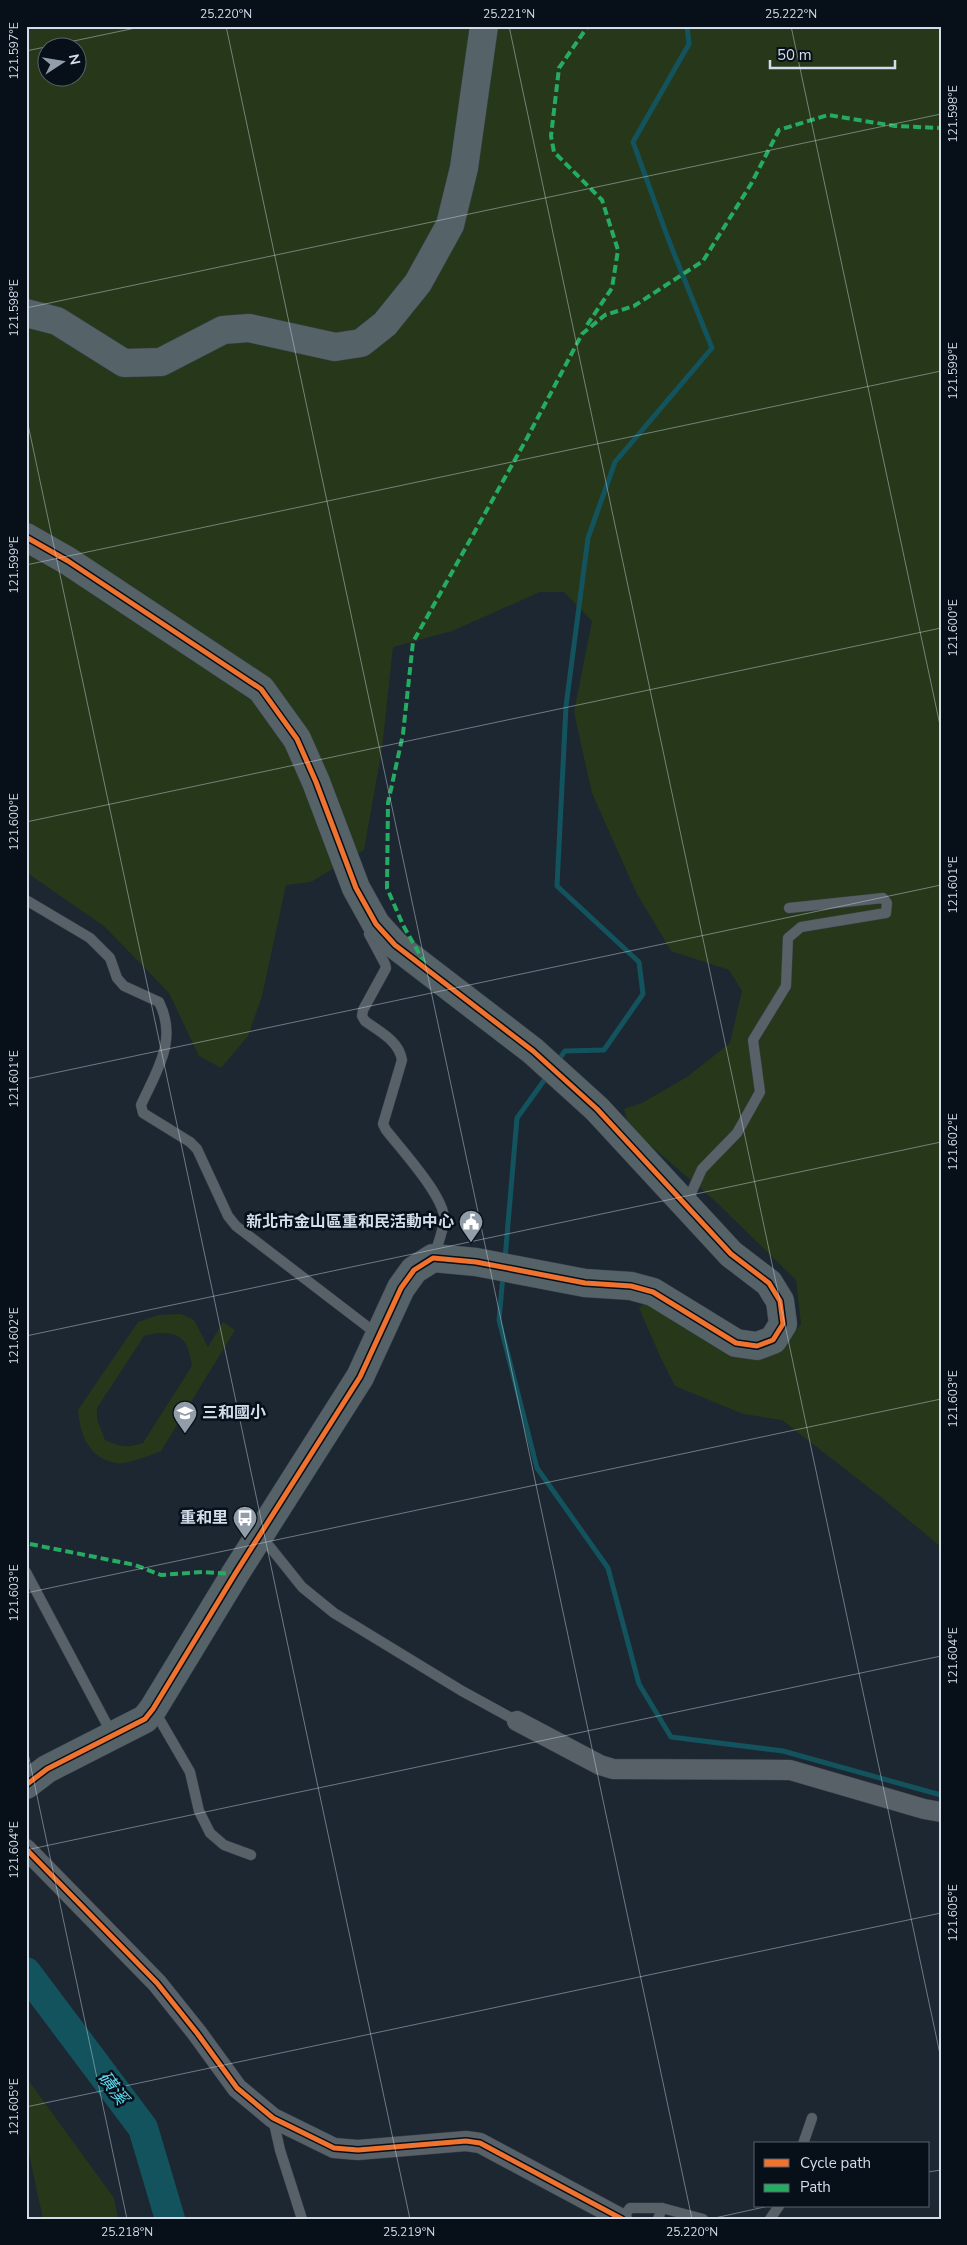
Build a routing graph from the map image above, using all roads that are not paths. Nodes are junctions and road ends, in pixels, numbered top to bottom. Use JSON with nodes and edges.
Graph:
{"nodes":[{"id":1,"x":484,"y":26,"type":"edge"},
{"id":2,"x":26,"y":312,"type":"edge"},
{"id":3,"x":26,"y":537,"type":"edge"},
{"id":4,"x":26,"y":900,"type":"edge"},
{"id":5,"x":789,"y":908,"type":"dead end"},
{"id":6,"x":376,"y":924,"type":"junction"},
{"id":7,"x":685,"y":1206,"type":"junction"},
{"id":8,"x":434,"y":1258,"type":"junction"},
{"id":9,"x":379,"y":1335,"type":"junction"},
{"id":10,"x":259,"y":1538,"type":"junction"},
{"id":11,"x":26,"y":1572,"type":"edge"},
{"id":12,"x":153,"y":1709,"type":"junction"},
{"id":13,"x":517,"y":1721,"type":"joint"},
{"id":14,"x":113,"y":1735,"type":"junction"},
{"id":15,"x":26,"y":1785,"type":"edge"},
{"id":16,"x":941,"y":1812,"type":"edge"},
{"id":17,"x":26,"y":1849,"type":"edge"},
{"id":18,"x":250,"y":1855,"type":"dead end"},
{"id":19,"x":273,"y":2118,"type":"junction"},
{"id":20,"x":812,"y":2118,"type":"dead end"},
{"id":21,"x":804,"y":2142,"type":"edge"},
{"id":22,"x":778,"y":2208,"type":"edge"},
{"id":23,"x":660,"y":2214,"type":"edge"},
{"id":24,"x":302,"y":2219,"type":"edge"},
{"id":25,"x":622,"y":2219,"type":"edge"},
{"id":26,"x":703,"y":2219,"type":"edge"},
{"id":27,"x":770,"y":2219,"type":"edge"}],
"edges":[{"from":1,"to":2,"type":"street"},
{"from":3,"to":6,"type":"street"},
{"from":4,"to":9,"type":"lane"},
{"from":5,"to":7,"type":"lane"},
{"from":6,"to":7,"type":"street"},
{"from":6,"to":8,"type":"lane"},
{"from":7,"to":8,"type":"street"},
{"from":8,"to":9,"type":"street"},
{"from":9,"to":10,"type":"street"},
{"from":10,"to":12,"type":"street"},
{"from":10,"to":13,"type":"lane"},
{"from":11,"to":14,"type":"lane"},
{"from":12,"to":14,"type":"street"},
{"from":12,"to":18,"type":"lane"},
{"from":13,"to":16,"type":"street"},
{"from":14,"to":15,"type":"street"},
{"from":17,"to":19,"type":"street"},
{"from":19,"to":24,"type":"lane"},
{"from":19,"to":25,"type":"street"},
{"from":20,"to":21,"type":"lane"},
{"from":22,"to":27,"type":"lane"},
{"from":23,"to":25,"type":"lane"},
{"from":23,"to":26,"type":"lane"}]}
